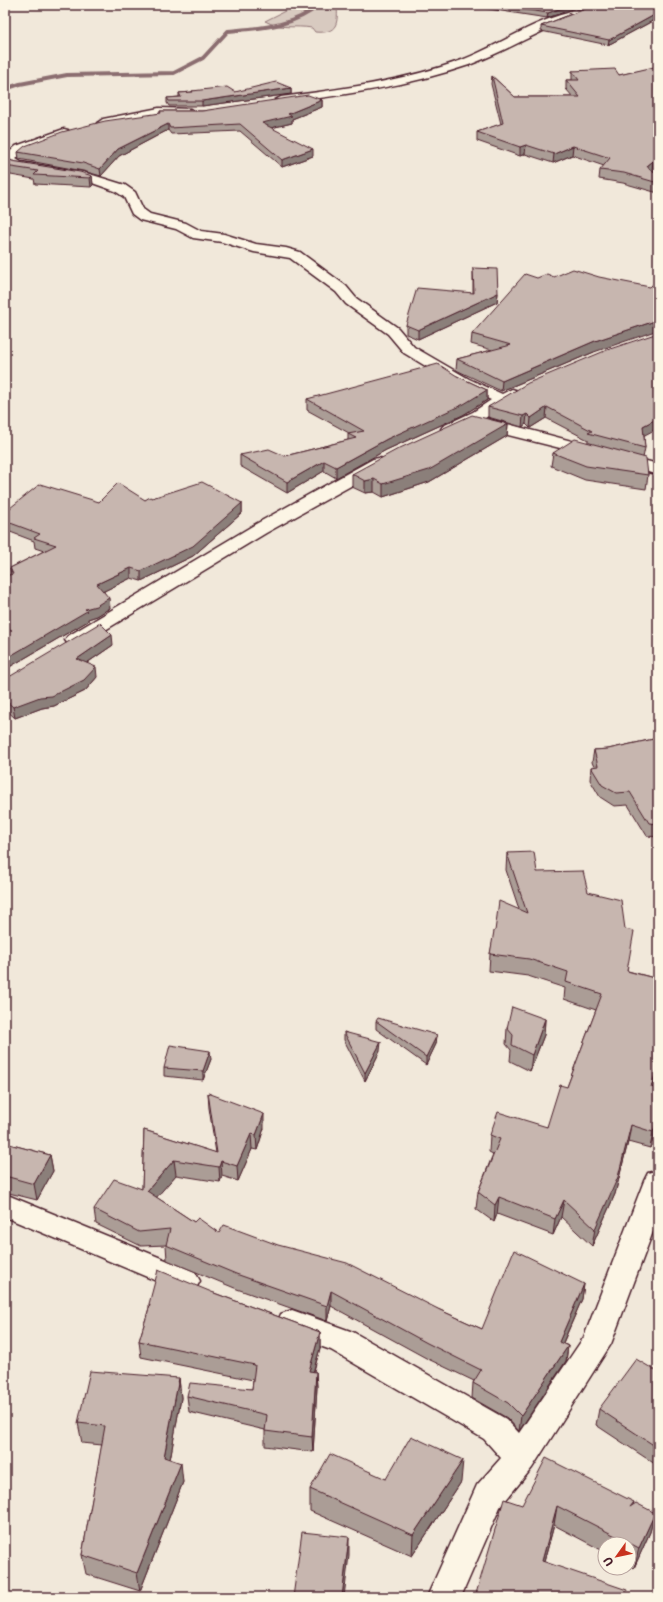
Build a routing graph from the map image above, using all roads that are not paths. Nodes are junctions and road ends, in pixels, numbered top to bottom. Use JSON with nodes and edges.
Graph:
{"nodes":[{"id":1,"x":576,"y":5,"type":"edge"},
{"id":2,"x":592,"y":7,"type":"edge"},
{"id":3,"x":272,"y":101,"type":"edge"},
{"id":4,"x":202,"y":112,"type":"edge"},
{"id":5,"x":95,"y":125,"type":"edge"},
{"id":6,"x":74,"y":131,"type":"edge"},
{"id":7,"x":526,"y":386,"type":"edge"},
{"id":8,"x":503,"y":400,"type":"junction"},
{"id":9,"x":470,"y":419,"type":"junction"},
{"id":10,"x":435,"y":435,"type":"edge"},
{"id":11,"x":393,"y":455,"type":"edge"},
{"id":12,"x":658,"y":470,"type":"edge"},
{"id":13,"x":64,"y":647,"type":"edge"},
{"id":14,"x":658,"y":1181,"type":"edge"},
{"id":15,"x":5,"y":1205,"type":"edge"},
{"id":16,"x":212,"y":1293,"type":"edge"},
{"id":17,"x":270,"y":1315,"type":"edge"},
{"id":18,"x":521,"y":1458,"type":"junction"},
{"id":19,"x":444,"y":1597,"type":"edge"}],
"edges":[{"from":1,"to":2,"type":"street"},
{"from":2,"to":3,"type":"street"},
{"from":4,"to":5,"type":"street"},
{"from":6,"to":8,"type":"street"},
{"from":7,"to":8,"type":"street"},
{"from":8,"to":9,"type":"street"},
{"from":9,"to":10,"type":"street"},
{"from":9,"to":12,"type":"street"},
{"from":11,"to":13,"type":"street"},
{"from":14,"to":18,"type":"street"},
{"from":15,"to":16,"type":"street"},
{"from":17,"to":18,"type":"street"},
{"from":18,"to":19,"type":"street"}]}
